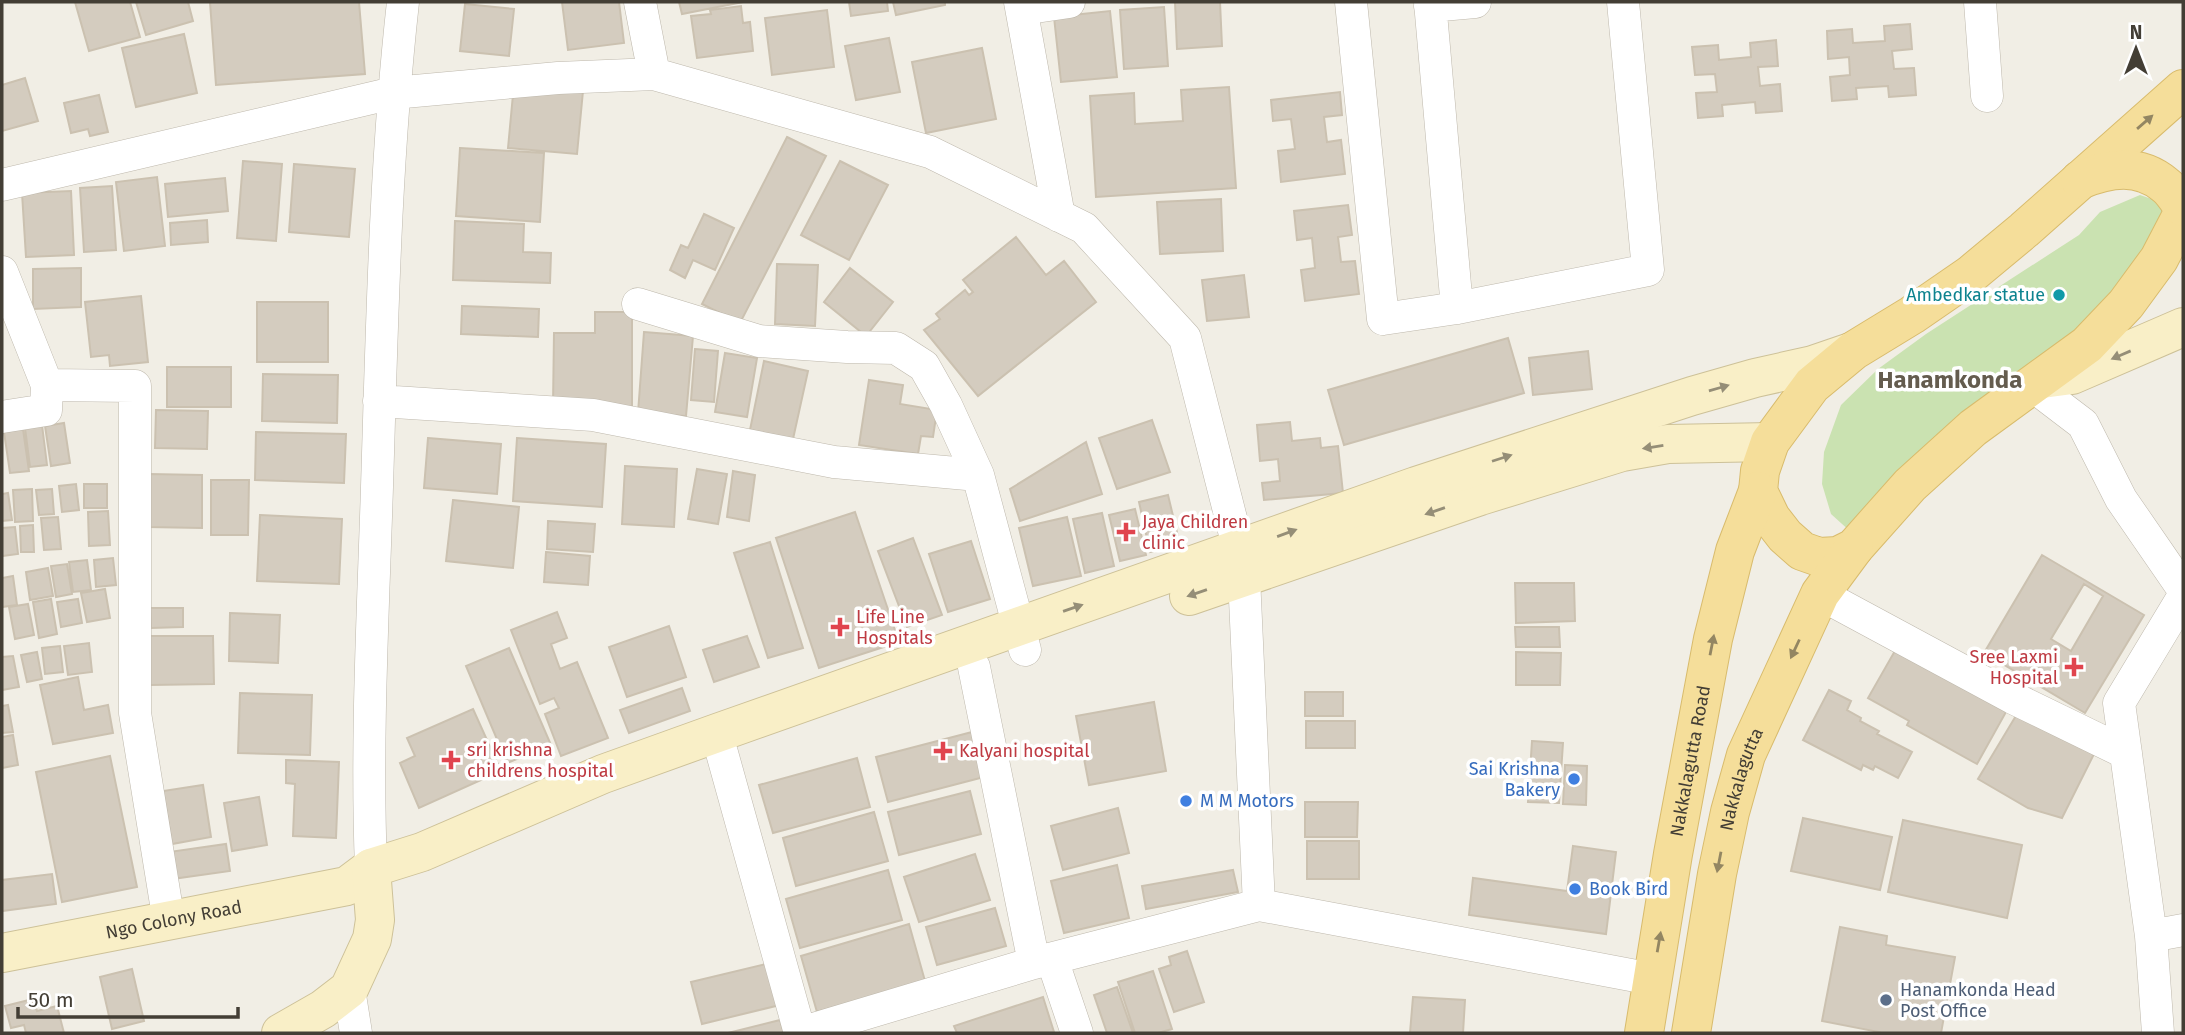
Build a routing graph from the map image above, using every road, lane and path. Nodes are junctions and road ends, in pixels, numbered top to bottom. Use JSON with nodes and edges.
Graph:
{"nodes":[{"id":1,"x":403,"y":2,"type":"edge"},
{"id":2,"x":640,"y":2,"type":"edge"},
{"id":3,"x":1069,"y":2,"type":"edge"},
{"id":4,"x":1351,"y":2,"type":"edge"},
{"id":5,"x":1475,"y":2,"type":"edge"},
{"id":6,"x":1623,"y":2,"type":"edge"},
{"id":7,"x":1980,"y":2,"type":"edge"},
{"id":8,"x":1430,"y":4,"type":"edge"},
{"id":9,"x":1021,"y":6,"type":"edge"},
{"id":10,"x":654,"y":74,"type":"junction"},
{"id":11,"x":2183,"y":89,"type":"edge"},
{"id":12,"x":393,"y":93,"type":"junction"},
{"id":13,"x":1987,"y":96,"type":"dead end"},
{"id":14,"x":2075,"y":183,"type":"junction"},
{"id":15,"x":2,"y":186,"type":"edge"},
{"id":16,"x":2183,"y":207,"type":"edge"},
{"id":17,"x":2183,"y":213,"type":"edge"},
{"id":18,"x":1059,"y":216,"type":"junction"},
{"id":19,"x":2,"y":272,"type":"edge"},
{"id":20,"x":638,"y":304,"type":"dead end"},
{"id":21,"x":1457,"y":308,"type":"junction"},
{"id":22,"x":2183,"y":327,"type":"edge"},
{"id":23,"x":1853,"y":351,"type":"junction"},
{"id":24,"x":2038,"y":383,"type":"junction"},
{"id":25,"x":47,"y":385,"type":"junction"},
{"id":26,"x":379,"y":401,"type":"junction"},
{"id":27,"x":2,"y":417,"type":"edge"},
{"id":28,"x":1770,"y":442,"type":"junction"},
{"id":29,"x":978,"y":475,"type":"junction"},
{"id":30,"x":1758,"y":491,"type":"junction"},
{"id":31,"x":1854,"y":548,"type":"junction"},
{"id":32,"x":1242,"y":564,"type":"junction"},
{"id":33,"x":2183,"y":589,"type":"edge"},
{"id":34,"x":1819,"y":594,"type":"junction"},
{"id":35,"x":2183,"y":597,"type":"edge"},
{"id":36,"x":1021,"y":638,"type":"junction"},
{"id":37,"x":974,"y":667,"type":"junction"},
{"id":38,"x":722,"y":753,"type":"junction"},
{"id":39,"x":2126,"y":753,"type":"junction"},
{"id":40,"x":364,"y":881,"type":"junction"},
{"id":41,"x":1259,"y":905,"type":"junction"},
{"id":42,"x":169,"y":922,"type":"junction"},
{"id":43,"x":2183,"y":930,"type":"edge"},
{"id":44,"x":2151,"y":936,"type":"junction"},
{"id":45,"x":2,"y":953,"type":"edge"},
{"id":46,"x":1043,"y":961,"type":"junction"},
{"id":47,"x":1652,"y":979,"type":"junction"},
{"id":48,"x":349,"y":989,"type":"junction"},
{"id":49,"x":281,"y":1033,"type":"edge"},
{"id":50,"x":356,"y":1033,"type":"edge"},
{"id":51,"x":800,"y":1033,"type":"edge"},
{"id":52,"x":1077,"y":1033,"type":"edge"},
{"id":53,"x":1644,"y":1033,"type":"edge"},
{"id":54,"x":1691,"y":1033,"type":"edge"},
{"id":55,"x":2158,"y":1033,"type":"edge"}],
"edges":[{"from":1,"to":12,"type":"street"},
{"from":2,"to":10,"type":"street"},
{"from":3,"to":9,"type":"street"},
{"from":4,"to":21,"type":"street"},
{"from":5,"to":8,"type":"street"},
{"from":6,"to":21,"type":"street"},
{"from":7,"to":13,"type":"street"},
{"from":8,"to":21,"type":"street"},
{"from":9,"to":18,"type":"street"},
{"from":10,"to":12,"type":"street"},
{"from":10,"to":18,"type":"street"},
{"from":14,"to":11,"type":"main road","name":"Nakkalagutta Road","one_way":true},
{"from":12,"to":15,"type":"street"},
{"from":12,"to":26,"type":"street"},
{"from":14,"to":16,"type":"main road"},
{"from":14,"to":23,"type":"main road","name":"Nakkalagutta Road"},
{"from":17,"to":24,"type":"main road","name":"Nakkalagutta"},
{"from":18,"to":32,"type":"street"},
{"from":19,"to":25,"type":"street"},
{"from":20,"to":29,"type":"street"},
{"from":22,"to":24,"type":"street","one_way":true},
{"from":23,"to":28,"type":"main road","name":"Nakkalagutta Road"},
{"from":32,"to":23,"type":"street","one_way":true},
{"from":24,"to":31,"type":"main road","name":"Nakkalagutta"},
{"from":24,"to":33,"type":"street"},
{"from":25,"to":27,"type":"street"},
{"from":25,"to":42,"type":"street"},
{"from":26,"to":29,"type":"street"},
{"from":26,"to":40,"type":"street"},
{"from":28,"to":30,"type":"main road","name":"Nakkalagutta Road"},
{"from":28,"to":32,"type":"street","one_way":true},
{"from":29,"to":36,"type":"street"},
{"from":30,"to":31,"type":"main road"},
{"from":47,"to":30,"type":"main road","name":"Nakkalagutta Road","one_way":true},
{"from":31,"to":34,"type":"main road","name":"Nakkalagutta"},
{"from":32,"to":36,"type":"street"},
{"from":32,"to":41,"type":"street"},
{"from":34,"to":39,"type":"street"},
{"from":34,"to":54,"type":"main road","name":"Nakkalagutta","one_way":true},
{"from":35,"to":39,"type":"street"},
{"from":36,"to":37,"type":"street"},
{"from":36,"to":40,"type":"street"},
{"from":37,"to":38,"type":"street"},
{"from":37,"to":46,"type":"street"},
{"from":38,"to":40,"type":"street"},
{"from":38,"to":51,"type":"street"},
{"from":39,"to":44,"type":"street"},
{"from":40,"to":42,"type":"street","name":"Ngo Colony Road"},
{"from":40,"to":48,"type":"street"},
{"from":41,"to":46,"type":"street"},
{"from":41,"to":47,"type":"street"},
{"from":42,"to":45,"type":"street","name":"Ngo Colony Road"},
{"from":43,"to":44,"type":"street"},
{"from":44,"to":55,"type":"street"},
{"from":46,"to":51,"type":"street"},
{"from":46,"to":52,"type":"street"},
{"from":47,"to":53,"type":"main road","name":"Nakkalagutta Road"},
{"from":48,"to":49,"type":"street"},
{"from":48,"to":50,"type":"street"}]}
